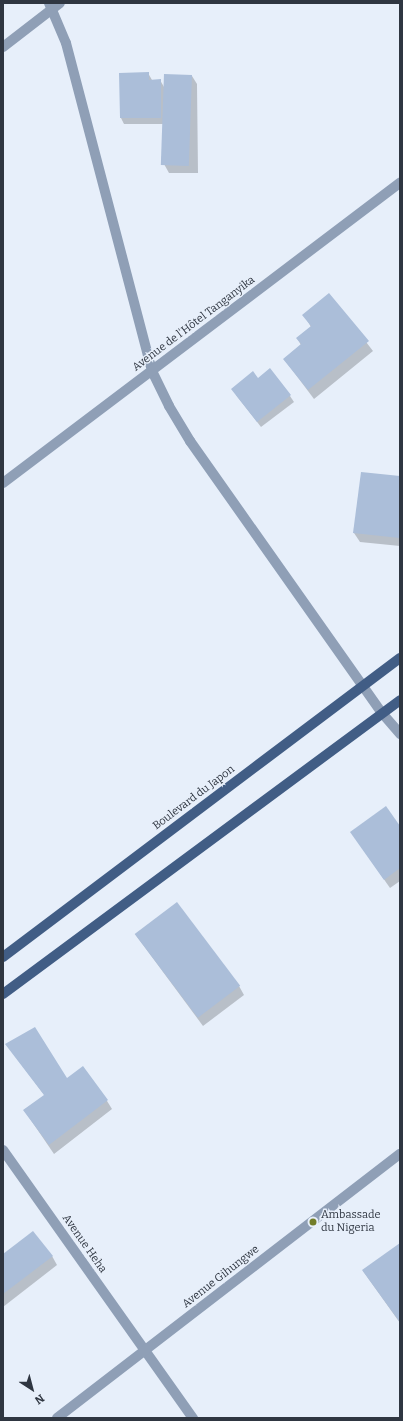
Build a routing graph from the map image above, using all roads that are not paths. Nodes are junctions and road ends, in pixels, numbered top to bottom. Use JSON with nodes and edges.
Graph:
{"nodes":[{"id":1,"x":54,"y":5,"type":"edge"},
{"id":2,"x":3,"y":47,"type":"edge"},
{"id":3,"x":400,"y":183,"type":"edge"},
{"id":4,"x":152,"y":371,"type":"junction"},
{"id":5,"x":3,"y":483,"type":"edge"},
{"id":6,"x":400,"y":658,"type":"edge"},
{"id":7,"x":364,"y":686,"type":"junction"},
{"id":8,"x":400,"y":700,"type":"edge"},
{"id":9,"x":382,"y":713,"type":"junction"},
{"id":10,"x":400,"y":734,"type":"edge"},
{"id":11,"x":3,"y":957,"type":"edge"},
{"id":12,"x":3,"y":994,"type":"edge"},
{"id":13,"x":3,"y":1150,"type":"edge"},
{"id":14,"x":400,"y":1154,"type":"edge"},
{"id":15,"x":144,"y":1351,"type":"junction"},
{"id":16,"x":57,"y":1418,"type":"edge"},
{"id":17,"x":194,"y":1418,"type":"edge"}],
"edges":[{"from":1,"to":2,"type":"street"},
{"from":1,"to":4,"type":"street"},
{"from":3,"to":4,"type":"street","name":"Avenue de l'Hôtel Tanganyika"},
{"from":4,"to":5,"type":"street","name":"Avenue de l'Hôtel Tanganyika"},
{"from":4,"to":7,"type":"street"},
{"from":6,"to":7,"type":"main road","name":"Boulevard du Japon"},
{"from":7,"to":9,"type":"street"},
{"from":7,"to":11,"type":"main road","name":"Boulevard du Japon"},
{"from":8,"to":9,"type":"main road"},
{"from":9,"to":10,"type":"street"},
{"from":9,"to":12,"type":"main road"},
{"from":13,"to":15,"type":"street","name":"Avenue Heha"},
{"from":14,"to":15,"type":"street","name":"Avenue Gihungwe"},
{"from":15,"to":16,"type":"street","name":"Avenue Gihungwe"},
{"from":15,"to":17,"type":"street","name":"Avenue Heha"}]}
